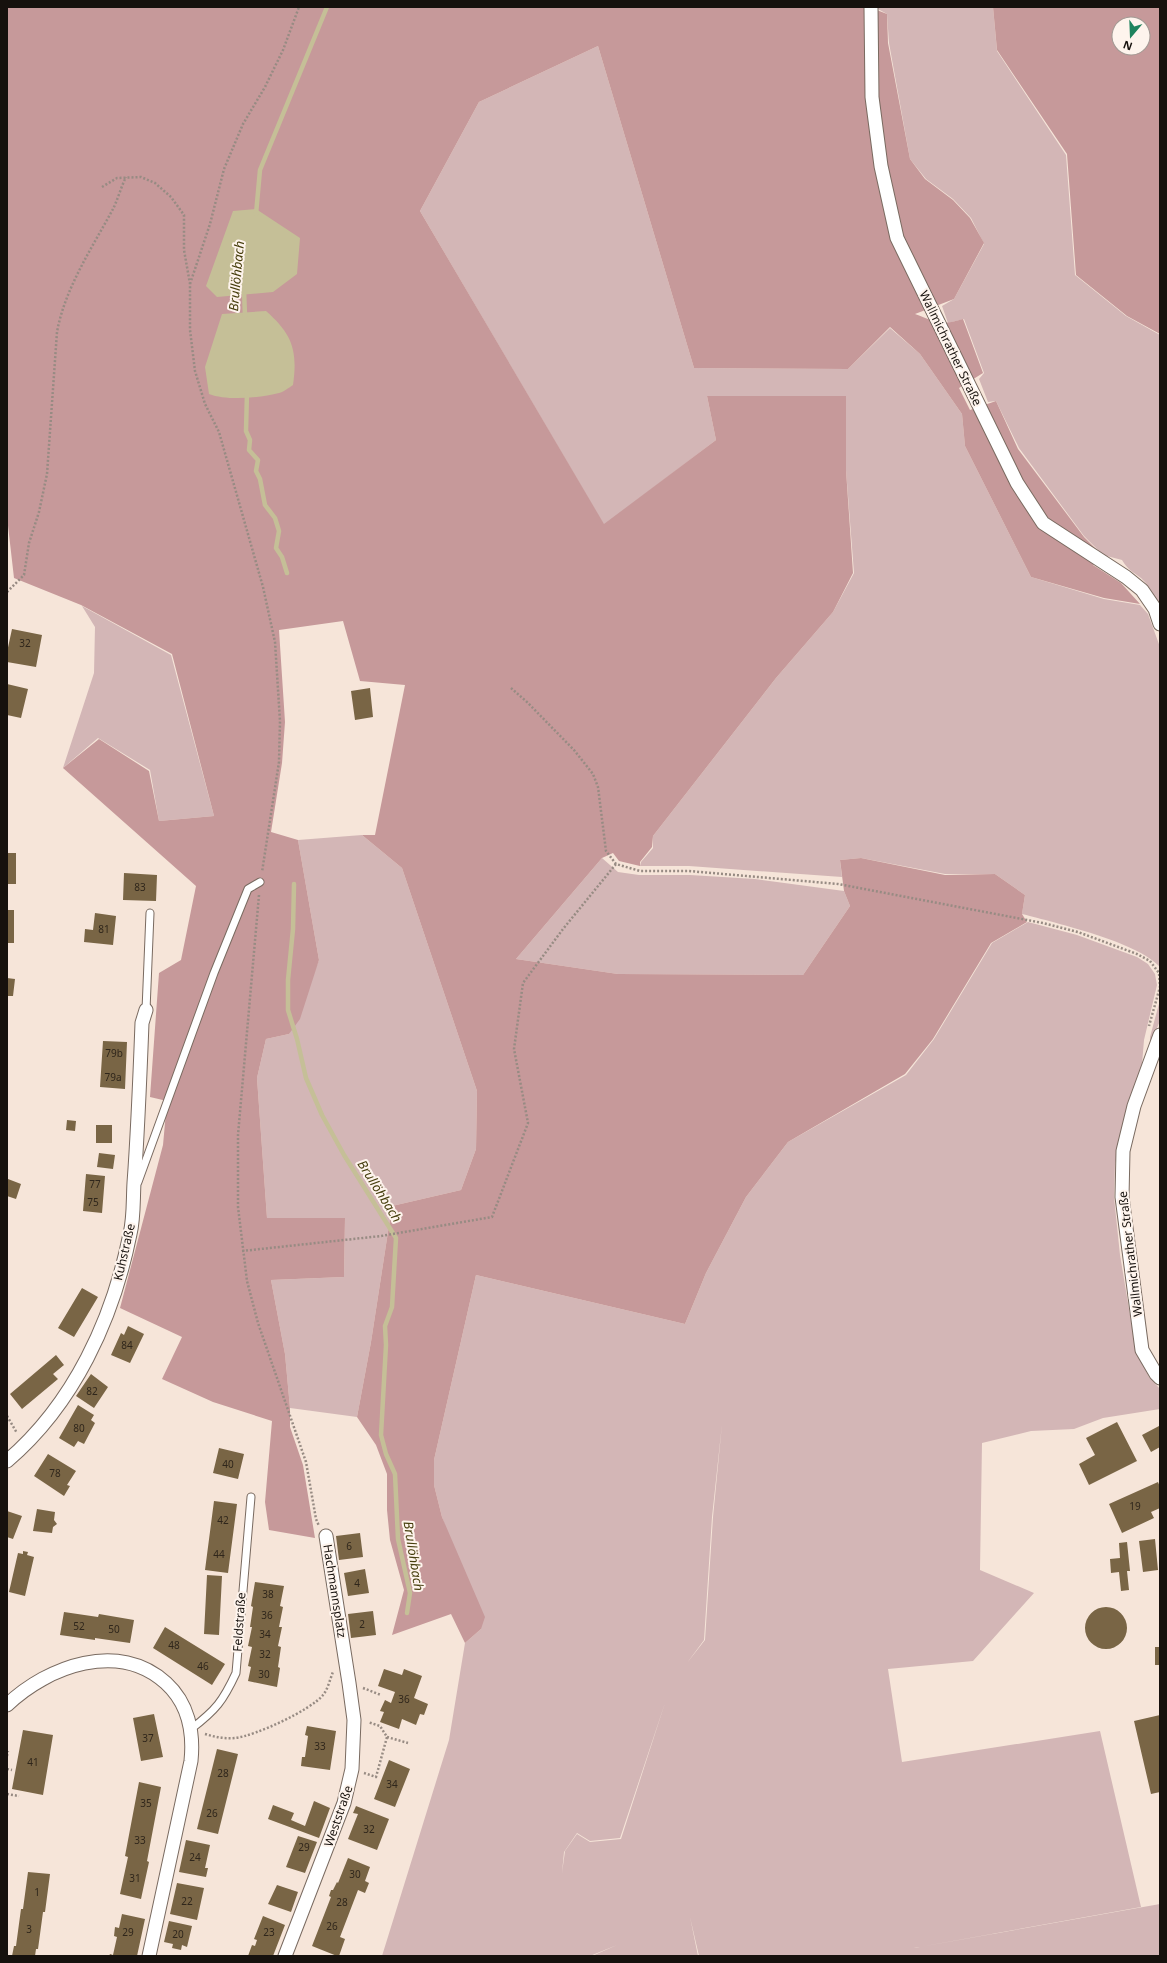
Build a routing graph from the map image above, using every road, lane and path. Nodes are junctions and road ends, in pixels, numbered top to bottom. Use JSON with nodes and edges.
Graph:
{"nodes":[{"id":1,"x":299,"y":7,"type":"edge"},
{"id":2,"x":871,"y":7,"type":"edge"},
{"id":3,"x":126,"y":177,"type":"junction"},
{"id":4,"x":102,"y":187,"type":"dead end"},
{"id":5,"x":190,"y":284,"type":"junction"},
{"id":6,"x":7,"y":592,"type":"edge"},
{"id":7,"x":1160,"y":624,"type":"edge"},
{"id":8,"x":511,"y":688,"type":"dead end"},
{"id":9,"x":616,"y":864,"type":"junction"},
{"id":10,"x":260,"y":882,"type":"junction"},
{"id":11,"x":150,"y":913,"type":"dead end"},
{"id":12,"x":146,"y":1010,"type":"joint"},
{"id":13,"x":1154,"y":1034,"type":"edge"},
{"id":14,"x":133,"y":1197,"type":"junction"},
{"id":15,"x":242,"y":1251,"type":"junction"},
{"id":16,"x":1160,"y":1378,"type":"edge"},
{"id":17,"x":7,"y":1461,"type":"edge"},
{"id":18,"x":251,"y":1498,"type":"dead end"},
{"id":19,"x":326,"y":1536,"type":"joint"},
{"id":20,"x":343,"y":1645,"type":"joint"},
{"id":21,"x":347,"y":1667,"type":"junction"},
{"id":22,"x":7,"y":1706,"type":"edge"},
{"id":23,"x":354,"y":1720,"type":"junction"},
{"id":24,"x":191,"y":1729,"type":"junction"},
{"id":25,"x":387,"y":1737,"type":"junction"},
{"id":26,"x":408,"y":1743,"type":"dead end"},
{"id":27,"x":8,"y":1751,"type":"edge"},
{"id":28,"x":7,"y":1756,"type":"edge"},
{"id":29,"x":7,"y":1769,"type":"edge"},
{"id":30,"x":352,"y":1769,"type":"junction"},
{"id":31,"x":12,"y":1770,"type":"dead end"},
{"id":32,"x":7,"y":1794,"type":"edge"},
{"id":33,"x":19,"y":1796,"type":"dead end"},
{"id":34,"x":149,"y":1956,"type":"edge"},
{"id":35,"x":285,"y":1956,"type":"edge"}],
"edges":[{"from":1,"to":5,"type":"path"},
{"from":2,"to":7,"type":"street","name":"Wallmichrather Straße"},
{"from":3,"to":4,"type":"path"},
{"from":3,"to":5,"type":"path"},
{"from":3,"to":6,"type":"path"},
{"from":5,"to":10,"type":"path"},
{"from":8,"to":9,"type":"path"},
{"from":9,"to":13,"type":"path"},
{"from":9,"to":15,"type":"path"},
{"from":10,"to":14,"type":"lane"},
{"from":10,"to":15,"type":"path"},
{"from":11,"to":12,"type":"lane"},
{"from":12,"to":14,"type":"street","name":"Kuhstraße"},
{"from":13,"to":16,"type":"street","name":"Wallmichrather Straße"},
{"from":14,"to":17,"type":"street","name":"Kuhstraße"},
{"from":15,"to":19,"type":"path"},
{"from":18,"to":24,"type":"lane","name":"Feldstraße"},
{"from":19,"to":20,"type":"street","name":"Hachmannsplatz"},
{"from":20,"to":21,"type":"street","name":"Weststraße"},
{"from":21,"to":23,"type":"street","name":"Weststraße"},
{"from":21,"to":24,"type":"path"},
{"from":22,"to":24,"type":"street"},
{"from":23,"to":25,"type":"path"},
{"from":23,"to":30,"type":"street","name":"Weststraße"},
{"from":24,"to":34,"type":"street"},
{"from":25,"to":26,"type":"path"},
{"from":25,"to":30,"type":"path"},
{"from":27,"to":28,"type":"path"},
{"from":29,"to":31,"type":"path"},
{"from":30,"to":35,"type":"street","name":"Weststraße"},
{"from":32,"to":33,"type":"path"}]}
